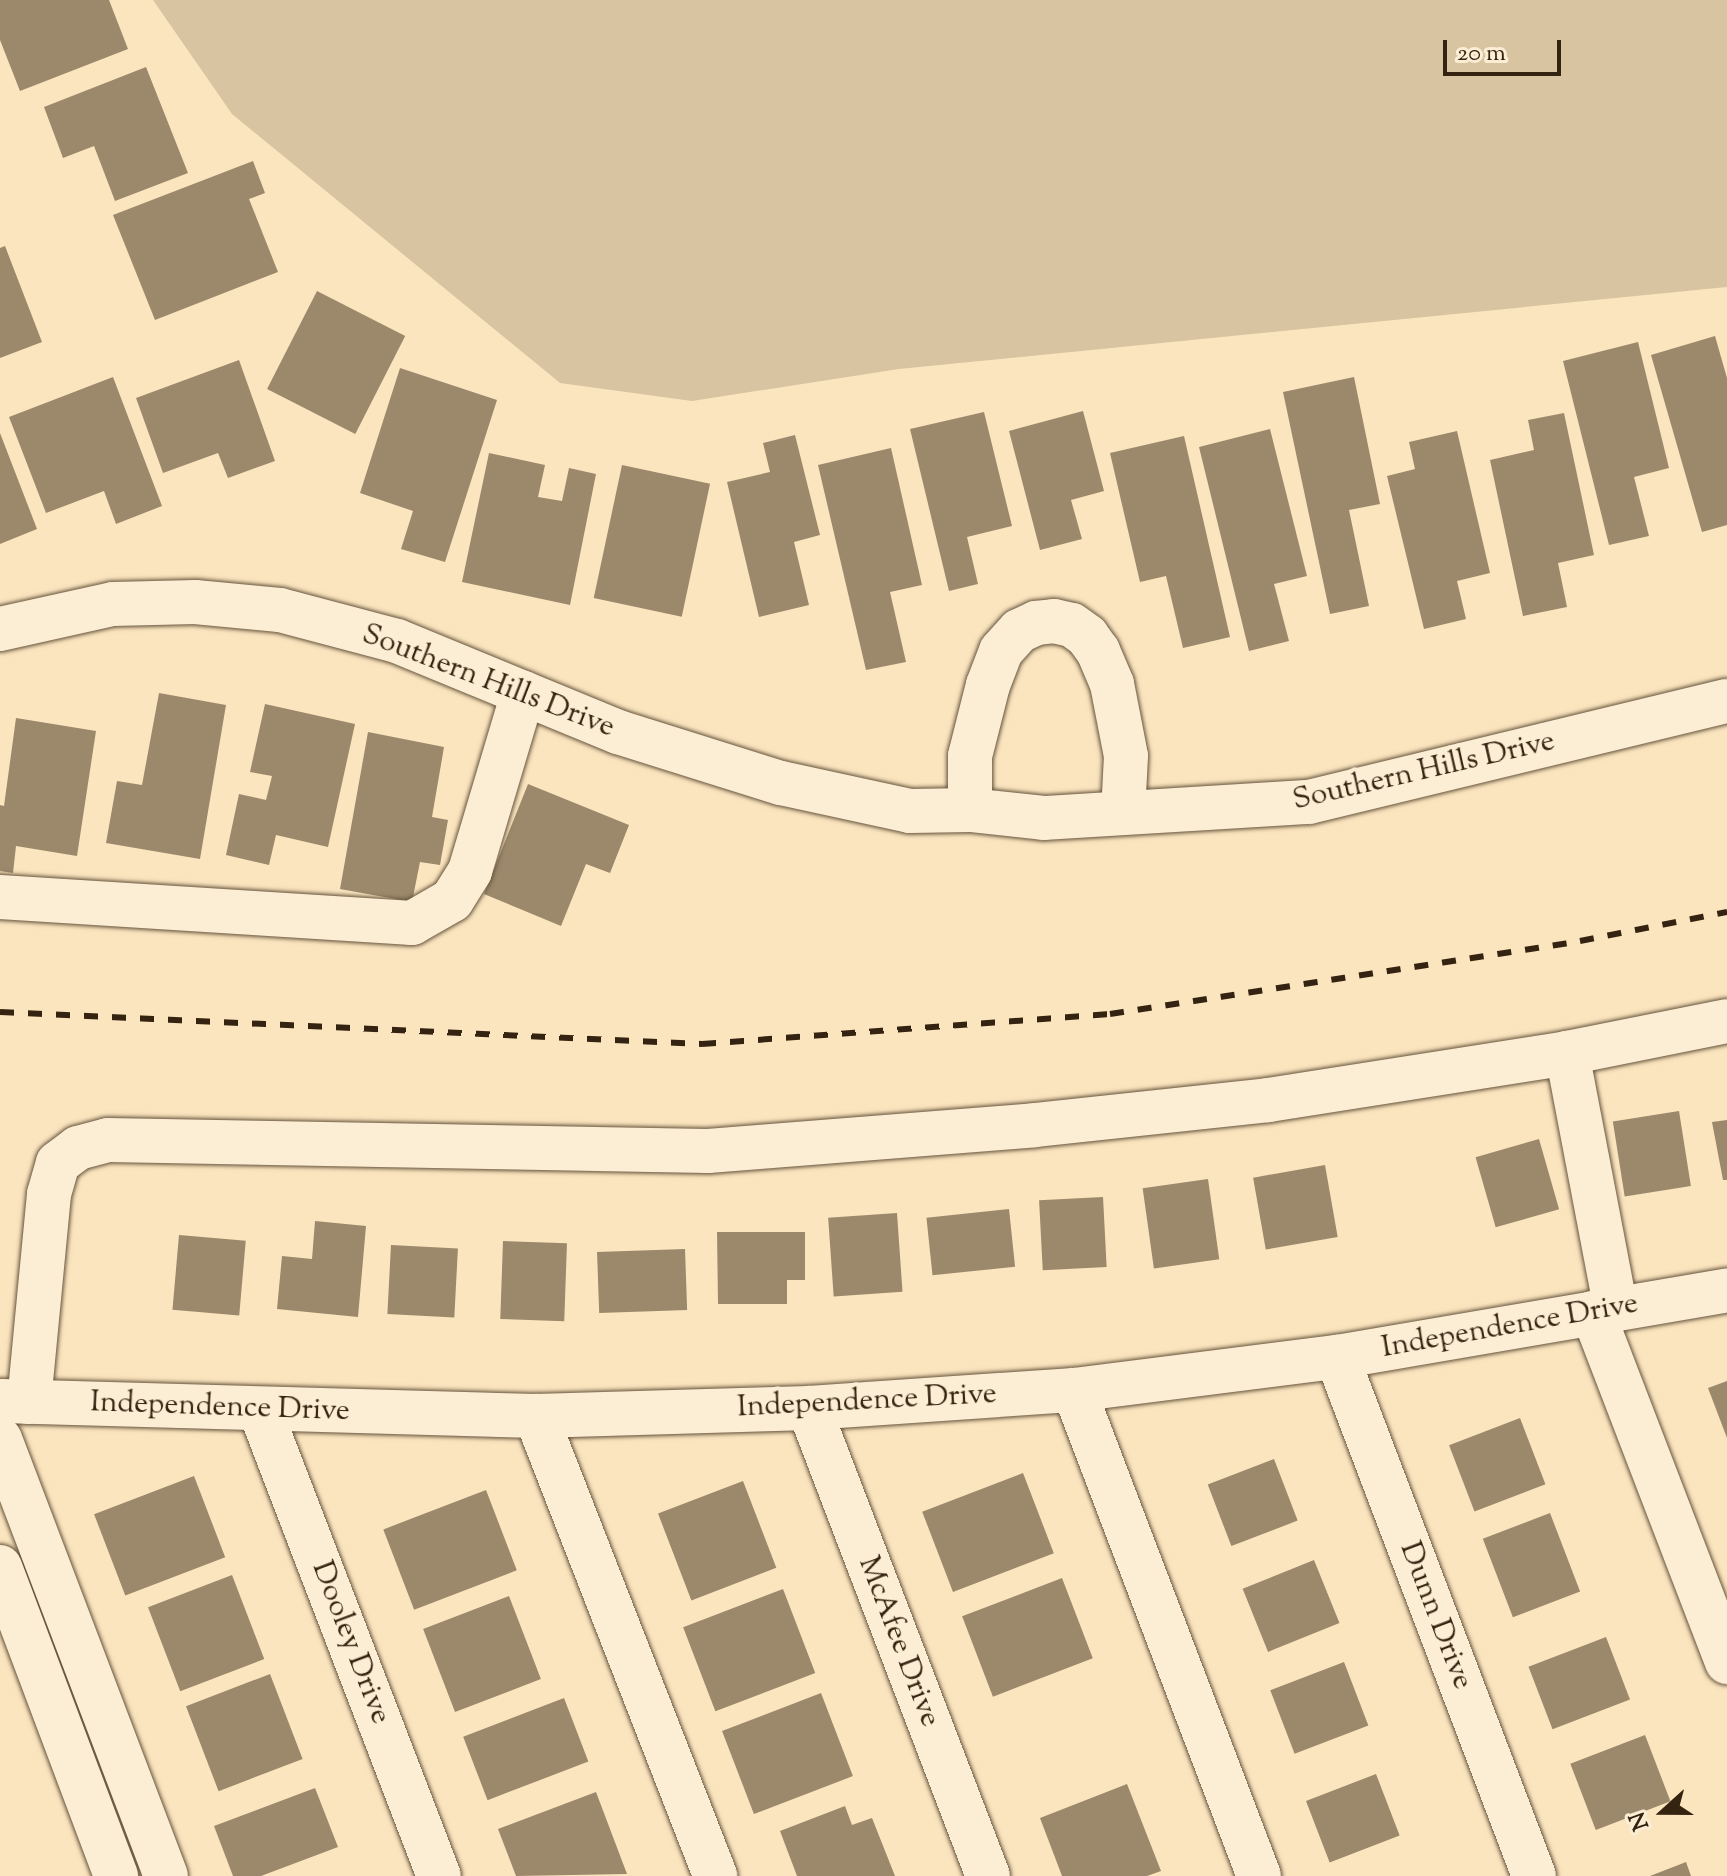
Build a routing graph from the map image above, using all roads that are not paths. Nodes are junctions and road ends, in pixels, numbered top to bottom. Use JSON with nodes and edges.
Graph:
{"nodes":[{"id":1,"x":0,"y":629,"type":"edge"},
{"id":2,"x":523,"y":693,"type":"junction"},
{"id":3,"x":1725,"y":696,"type":"edge"},
{"id":4,"x":970,"y":810,"type":"junction"},
{"id":5,"x":1123,"y":813,"type":"junction"},
{"id":6,"x":0,"y":897,"type":"edge"},
{"id":7,"x":1727,"y":1021,"type":"edge"},
{"id":8,"x":1567,"y":1053,"type":"junction"},
{"id":9,"x":1727,"y":1290,"type":"edge"},
{"id":10,"x":1604,"y":1311,"type":"junction"},
{"id":11,"x":1337,"y":1357,"type":"junction"},
{"id":12,"x":1074,"y":1390,"type":"junction"},
{"id":13,"x":14,"y":1402,"type":"edge"},
{"id":14,"x":809,"y":1408,"type":"junction"},
{"id":15,"x":260,"y":1410,"type":"junction"},
{"id":16,"x":536,"y":1416,"type":"junction"},
{"id":17,"x":0,"y":1439,"type":"edge"},
{"id":18,"x":0,"y":1567,"type":"edge"},
{"id":19,"x":1727,"y":1662,"type":"edge"},
{"id":20,"x":116,"y":1876,"type":"edge"},
{"id":21,"x":166,"y":1876,"type":"edge"},
{"id":22,"x":439,"y":1876,"type":"edge"},
{"id":23,"x":715,"y":1876,"type":"edge"},
{"id":24,"x":988,"y":1876,"type":"edge"},
{"id":25,"x":1259,"y":1876,"type":"edge"},
{"id":26,"x":1534,"y":1876,"type":"edge"}],
"edges":[{"from":1,"to":2,"type":"street","name":"Southern Hills Drive"},
{"from":2,"to":4,"type":"street","name":"Southern Hills Drive"},
{"from":2,"to":6,"type":"street"},
{"from":3,"to":5,"type":"street","name":"Southern Hills Drive"},
{"from":4,"to":5,"type":"street","name":"Southern Hills Drive"},
{"from":4,"to":5,"type":"street"},
{"from":7,"to":8,"type":"street"},
{"from":8,"to":10,"type":"street"},
{"from":8,"to":13,"type":"street"},
{"from":9,"to":10,"type":"street","name":"Independence Drive"},
{"from":10,"to":11,"type":"street","name":"Independence Drive"},
{"from":10,"to":19,"type":"street"},
{"from":11,"to":12,"type":"street","name":"Independence Drive"},
{"from":11,"to":26,"type":"street","name":"Dunn Drive"},
{"from":12,"to":14,"type":"street","name":"Independence Drive"},
{"from":12,"to":25,"type":"street"},
{"from":13,"to":15,"type":"street","name":"Independence Drive"},
{"from":14,"to":16,"type":"street","name":"Independence Drive"},
{"from":14,"to":24,"type":"street","name":"McAfee Drive"},
{"from":15,"to":16,"type":"street","name":"Independence Drive"},
{"from":15,"to":22,"type":"street","name":"Dooley Drive"},
{"from":16,"to":23,"type":"street"},
{"from":17,"to":21,"type":"street"},
{"from":18,"to":20,"type":"street"}]}
